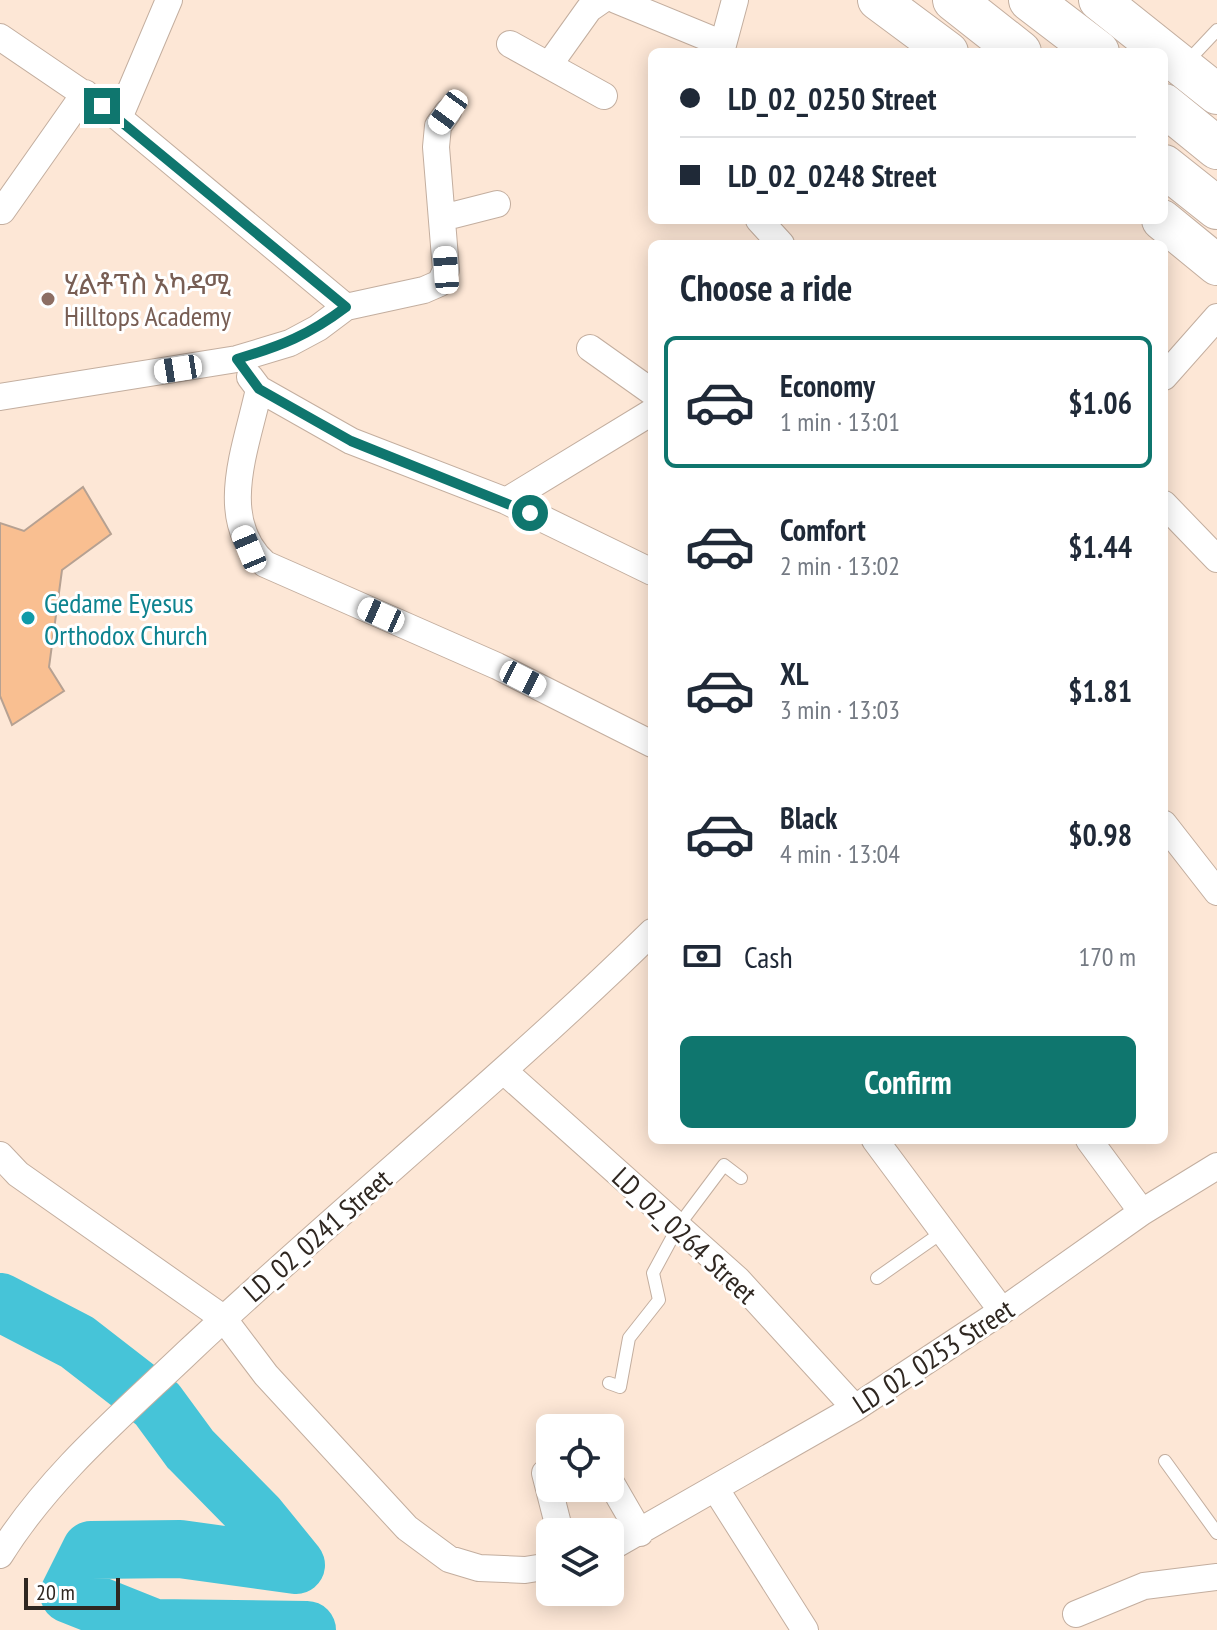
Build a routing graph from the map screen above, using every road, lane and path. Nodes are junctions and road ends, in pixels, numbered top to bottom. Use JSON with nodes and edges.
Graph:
{"nodes":[{"id":1,"x":169,"y":0,"type":"edge"},
{"id":2,"x":602,"y":0,"type":"edge"},
{"id":3,"x":616,"y":0,"type":"edge"},
{"id":4,"x":735,"y":0,"type":"edge"},
{"id":5,"x":878,"y":0,"type":"edge"},
{"id":6,"x":954,"y":0,"type":"edge"},
{"id":7,"x":1030,"y":0,"type":"edge"},
{"id":8,"x":1099,"y":0,"type":"edge"},
{"id":9,"x":1217,"y":30,"type":"edge"},
{"id":10,"x":0,"y":37,"type":"edge"},
{"id":11,"x":510,"y":44,"type":"dead end"},
{"id":12,"x":722,"y":48,"type":"edge"},
{"id":13,"x":943,"y":48,"type":"edge"},
{"id":14,"x":1015,"y":48,"type":"edge"},
{"id":15,"x":1093,"y":48,"type":"edge"},
{"id":16,"x":1159,"y":48,"type":"edge"},
{"id":17,"x":1168,"y":55,"type":"edge"},
{"id":18,"x":549,"y":65,"type":"junction"},
{"id":19,"x":1183,"y":67,"type":"junction"},
{"id":20,"x":85,"y":93,"type":"junction"},
{"id":21,"x":1217,"y":94,"type":"edge"},
{"id":22,"x":604,"y":96,"type":"dead end"},
{"id":23,"x":1168,"y":108,"type":"edge"},
{"id":24,"x":448,"y":112,"type":"dead end"},
{"id":25,"x":119,"y":118,"type":"junction"},
{"id":26,"x":1217,"y":148,"type":"edge"},
{"id":27,"x":1168,"y":169,"type":"edge"},
{"id":28,"x":497,"y":204,"type":"dead end"},
{"id":29,"x":1217,"y":208,"type":"edge"},
{"id":30,"x":2,"y":211,"type":"edge"},
{"id":31,"x":442,"y":218,"type":"junction"},
{"id":32,"x":763,"y":224,"type":"edge"},
{"id":33,"x":1167,"y":224,"type":"edge"},
{"id":34,"x":777,"y":240,"type":"edge"},
{"id":35,"x":1217,"y":265,"type":"edge"},
{"id":36,"x":346,"y":307,"type":"junction"},
{"id":37,"x":1217,"y":317,"type":"edge"},
{"id":38,"x":590,"y":348,"type":"dead end"},
{"id":39,"x":237,"y":359,"type":"junction"},
{"id":40,"x":1168,"y":372,"type":"edge"},
{"id":41,"x":259,"y":389,"type":"junction"},
{"id":42,"x":648,"y":389,"type":"edge"},
{"id":43,"x":0,"y":397,"type":"edge"},
{"id":44,"x":648,"y":414,"type":"edge"},
{"id":45,"x":506,"y":501,"type":"junction"},
{"id":46,"x":1168,"y":508,"type":"edge"},
{"id":47,"x":1217,"y":559,"type":"edge"},
{"id":48,"x":648,"y":570,"type":"edge"},
{"id":49,"x":648,"y":742,"type":"edge"},
{"id":50,"x":1168,"y":829,"type":"edge"},
{"id":51,"x":1217,"y":892,"type":"edge"},
{"id":52,"x":648,"y":936,"type":"edge"},
{"id":53,"x":505,"y":1072,"type":"junction"},
{"id":54,"x":878,"y":1144,"type":"edge"},
{"id":55,"x":1092,"y":1144,"type":"edge"},
{"id":56,"x":0,"y":1155,"type":"edge"},
{"id":57,"x":1217,"y":1166,"type":"edge"},
{"id":58,"x":741,"y":1178,"type":"dead end"},
{"id":59,"x":1142,"y":1212,"type":"junction"},
{"id":60,"x":679,"y":1225,"type":"junction"},
{"id":61,"x":944,"y":1231,"type":"junction"},
{"id":62,"x":877,"y":1278,"type":"dead end"},
{"id":63,"x":1002,"y":1311,"type":"junction"},
{"id":64,"x":223,"y":1318,"type":"junction"},
{"id":65,"x":609,"y":1383,"type":"dead end"},
{"id":66,"x":855,"y":1408,"type":"junction"},
{"id":67,"x":1165,"y":1461,"type":"dead end"},
{"id":68,"x":715,"y":1488,"type":"junction"},
{"id":69,"x":622,"y":1502,"type":"edge"},
{"id":70,"x":640,"y":1533,"type":"junction"},
{"id":71,"x":1217,"y":1533,"type":"edge"},
{"id":72,"x":624,"y":1541,"type":"edge"},
{"id":73,"x":0,"y":1555,"type":"edge"},
{"id":74,"x":536,"y":1568,"type":"edge"},
{"id":75,"x":1217,"y":1577,"type":"edge"},
{"id":76,"x":1076,"y":1614,"type":"dead end"},
{"id":77,"x":805,"y":1630,"type":"edge"}],
"edges":[{"from":1,"to":25,"type":"street"},
{"from":2,"to":18,"type":"street"},
{"from":3,"to":12,"type":"street"},
{"from":4,"to":12,"type":"street"},
{"from":5,"to":13,"type":"main road"},
{"from":6,"to":14,"type":"highway"},
{"from":7,"to":15,"type":"highway"},
{"from":8,"to":16,"type":"main road"},
{"from":9,"to":19,"type":"lane"},
{"from":10,"to":20,"type":"street"},
{"from":11,"to":18,"type":"street"},
{"from":17,"to":19,"type":"main road"},
{"from":18,"to":22,"type":"street"},
{"from":19,"to":21,"type":"main road"},
{"from":20,"to":25,"type":"street"},
{"from":20,"to":30,"type":"street"},
{"from":23,"to":26,"type":"highway"},
{"from":24,"to":31,"type":"street"},
{"from":25,"to":36,"type":"street"},
{"from":27,"to":29,"type":"highway"},
{"from":28,"to":31,"type":"street"},
{"from":31,"to":36,"type":"street"},
{"from":32,"to":34,"type":"street"},
{"from":33,"to":35,"type":"main road"},
{"from":36,"to":39,"type":"street"},
{"from":37,"to":40,"type":"street"},
{"from":38,"to":42,"type":"street"},
{"from":39,"to":41,"type":"street"},
{"from":39,"to":43,"type":"street"},
{"from":41,"to":45,"type":"street"},
{"from":41,"to":49,"type":"street"},
{"from":44,"to":45,"type":"street"},
{"from":45,"to":48,"type":"street"},
{"from":46,"to":47,"type":"street"},
{"from":50,"to":51,"type":"street"},
{"from":52,"to":53,"type":"street","name":"LD_02_0241 Street"},
{"from":53,"to":60,"type":"street","name":"LD_02_0264 Street"},
{"from":53,"to":64,"type":"street","name":"LD_02_0241 Street"},
{"from":54,"to":61,"type":"street"},
{"from":55,"to":59,"type":"street"},
{"from":56,"to":64,"type":"street"},
{"from":57,"to":59,"type":"street","name":"LD_02_0253 Street"},
{"from":58,"to":60,"type":"lane"},
{"from":59,"to":63,"type":"street","name":"LD_02_0253 Street"},
{"from":60,"to":65,"type":"lane"},
{"from":60,"to":66,"type":"street","name":"LD_02_0264 Street"},
{"from":61,"to":62,"type":"lane"},
{"from":61,"to":63,"type":"street"},
{"from":63,"to":66,"type":"street","name":"LD_02_0253 Street"},
{"from":64,"to":73,"type":"street","name":"LD_02_0241 Street"},
{"from":64,"to":74,"type":"street"},
{"from":66,"to":68,"type":"street","name":"LD_02_0253 Street"},
{"from":67,"to":71,"type":"lane"},
{"from":68,"to":70,"type":"street","name":"LD_02_0253 Street"},
{"from":68,"to":77,"type":"street"},
{"from":69,"to":70,"type":"street"},
{"from":70,"to":72,"type":"street","name":"LD_02_0253 Street"},
{"from":75,"to":76,"type":"street"}]}
